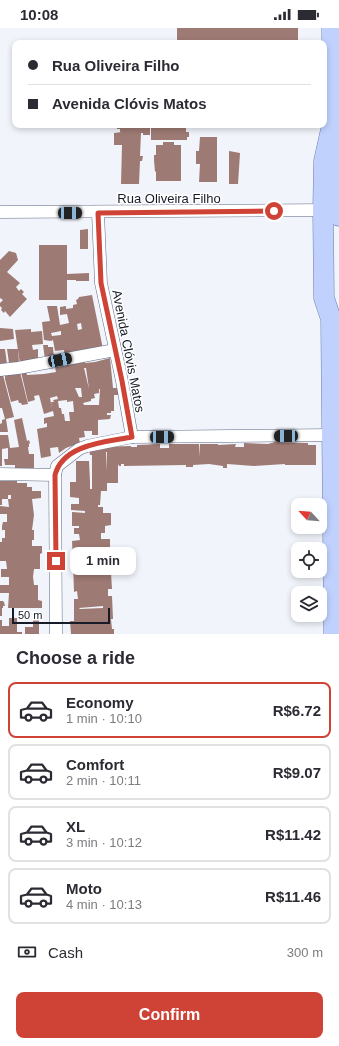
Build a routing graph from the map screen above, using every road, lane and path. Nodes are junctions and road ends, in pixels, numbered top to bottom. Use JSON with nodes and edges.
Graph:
{"nodes":[{"id":1,"x":332,"y":28,"type":"edge"},
{"id":2,"x":0,"y":212,"type":"edge"},
{"id":3,"x":335,"y":212,"type":"edge"},
{"id":4,"x":98,"y":213,"type":"junction"},
{"id":5,"x":339,"y":300,"type":"edge"},
{"id":6,"x":332,"y":319,"type":"junction"},
{"id":7,"x":115,"y":350,"type":"junction"},
{"id":8,"x":0,"y":370,"type":"edge"},
{"id":9,"x":132,"y":437,"type":"junction"},
{"id":10,"x":334,"y":442,"type":"edge"},
{"id":11,"x":0,"y":474,"type":"edge"},
{"id":12,"x":55,"y":475,"type":"junction"},
{"id":13,"x":56,"y":634,"type":"edge"},
{"id":14,"x":334,"y":634,"type":"edge"}],
"edges":[{"from":1,"to":3,"type":"main road"},
{"from":2,"to":4,"type":"street","name":"Rua Oliveira Filho"},
{"from":3,"to":4,"type":"street","name":"Rua Oliveira Filho"},
{"from":3,"to":6,"type":"main road"},
{"from":4,"to":7,"type":"street","name":"Avenida Clóvis Matos"},
{"from":5,"to":6,"type":"main road"},
{"from":6,"to":10,"type":"main road"},
{"from":7,"to":8,"type":"street"},
{"from":7,"to":9,"type":"street","name":"Avenida Clóvis Matos"},
{"from":9,"to":10,"type":"street"},
{"from":9,"to":12,"type":"street"},
{"from":10,"to":14,"type":"main road"},
{"from":11,"to":12,"type":"street"},
{"from":12,"to":13,"type":"street"}]}
